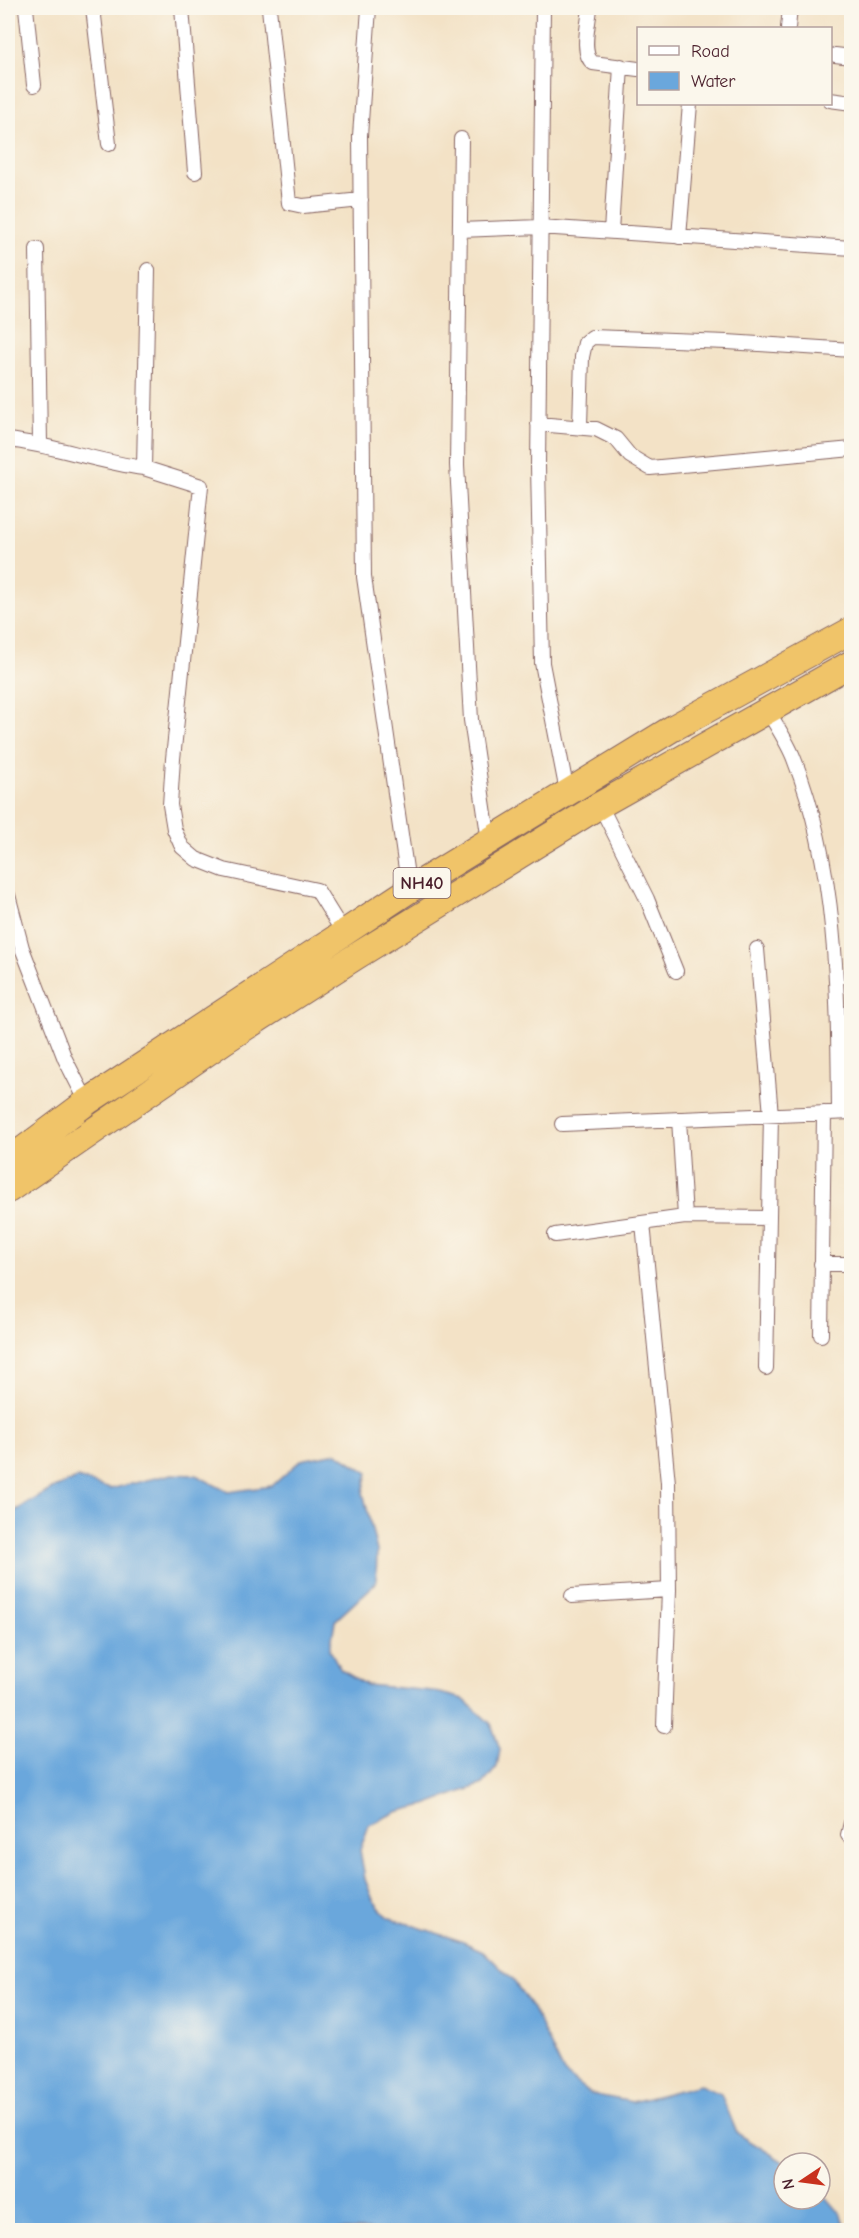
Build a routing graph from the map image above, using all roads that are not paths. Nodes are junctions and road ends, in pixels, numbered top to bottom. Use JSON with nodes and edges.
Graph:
{"nodes":[{"id":1,"x":26,"y":8,"type":"edge"},
{"id":2,"x":93,"y":8,"type":"edge"},
{"id":3,"x":182,"y":8,"type":"edge"},
{"id":4,"x":269,"y":8,"type":"edge"},
{"id":5,"x":369,"y":8,"type":"edge"},
{"id":6,"x":543,"y":8,"type":"edge"},
{"id":7,"x":590,"y":8,"type":"edge"},
{"id":8,"x":790,"y":8,"type":"edge"},
{"id":9,"x":788,"y":27,"type":"edge"},
{"id":10,"x":835,"y":55,"type":"dead end"},
{"id":11,"x":852,"y":57,"type":"edge"},
{"id":12,"x":621,"y":66,"type":"junction"},
{"id":13,"x":637,"y":69,"type":"edge"},
{"id":14,"x":34,"y":85,"type":"dead end"},
{"id":15,"x":832,"y":100,"type":"edge"},
{"id":16,"x":852,"y":103,"type":"edge"},
{"id":17,"x":690,"y":105,"type":"edge"},
{"id":18,"x":461,"y":139,"type":"dead end"},
{"id":19,"x":109,"y":144,"type":"dead end"},
{"id":20,"x":195,"y":172,"type":"dead end"},
{"id":21,"x":361,"y":200,"type":"junction"},
{"id":22,"x":540,"y":227,"type":"junction"},
{"id":23,"x":460,"y":230,"type":"junction"},
{"id":24,"x":611,"y":232,"type":"junction"},
{"id":25,"x":680,"y":237,"type":"junction"},
{"id":26,"x":852,"y":248,"type":"edge"},
{"id":27,"x":37,"y":249,"type":"dead end"},
{"id":28,"x":148,"y":270,"type":"dead end"},
{"id":29,"x":852,"y":350,"type":"edge"},
{"id":30,"x":538,"y":424,"type":"junction"},
{"id":31,"x":580,"y":426,"type":"junction"},
{"id":32,"x":8,"y":440,"type":"edge"},
{"id":33,"x":40,"y":443,"type":"junction"},
{"id":34,"x":852,"y":449,"type":"edge"},
{"id":35,"x":144,"y":468,"type":"junction"},
{"id":36,"x":852,"y":630,"type":"edge"},
{"id":37,"x":852,"y":663,"type":"edge"},
{"id":38,"x":765,"y":679,"type":"junction"},
{"id":39,"x":774,"y":708,"type":"junction"},
{"id":40,"x":567,"y":792,"type":"junction"},
{"id":41,"x":600,"y":805,"type":"junction"},
{"id":42,"x":489,"y":841,"type":"junction"},
{"id":43,"x":409,"y":890,"type":"junction"},
{"id":44,"x":8,"y":896,"type":"edge"},
{"id":45,"x":342,"y":933,"type":"junction"},
{"id":46,"x":757,"y":949,"type":"dead end"},
{"id":47,"x":676,"y":971,"type":"dead end"},
{"id":48,"x":87,"y":1102,"type":"junction"},
{"id":49,"x":845,"y":1112,"type":"edge"},
{"id":50,"x":824,"y":1113,"type":"junction"},
{"id":51,"x":771,"y":1115,"type":"junction"},
{"id":52,"x":679,"y":1119,"type":"junction"},
{"id":53,"x":562,"y":1124,"type":"dead end"},
{"id":54,"x":8,"y":1161,"type":"edge"},
{"id":55,"x":8,"y":1191,"type":"edge"},
{"id":56,"x":686,"y":1217,"type":"junction"},
{"id":57,"x":768,"y":1218,"type":"junction"},
{"id":58,"x":643,"y":1223,"type":"junction"},
{"id":59,"x":555,"y":1235,"type":"dead end"},
{"id":60,"x":821,"y":1264,"type":"junction"},
{"id":61,"x":852,"y":1264,"type":"edge"},
{"id":62,"x":821,"y":1335,"type":"dead end"},
{"id":63,"x":766,"y":1368,"type":"dead end"},
{"id":64,"x":669,"y":1590,"type":"junction"},
{"id":65,"x":572,"y":1596,"type":"dead end"},
{"id":66,"x":664,"y":1726,"type":"dead end"},
{"id":67,"x":852,"y":1819,"type":"edge"},
{"id":68,"x":848,"y":1835,"type":"dead end"}],
"edges":[{"from":1,"to":14,"type":"street"},
{"from":2,"to":19,"type":"street"},
{"from":3,"to":20,"type":"street"},
{"from":4,"to":21,"type":"street"},
{"from":5,"to":21,"type":"street"},
{"from":6,"to":22,"type":"street"},
{"from":7,"to":12,"type":"street"},
{"from":8,"to":9,"type":"street"},
{"from":10,"to":11,"type":"street"},
{"from":12,"to":13,"type":"street"},
{"from":12,"to":24,"type":"street"},
{"from":15,"to":16,"type":"street"},
{"from":17,"to":25,"type":"street"},
{"from":18,"to":23,"type":"street"},
{"from":21,"to":43,"type":"street"},
{"from":22,"to":23,"type":"street"},
{"from":22,"to":24,"type":"street"},
{"from":22,"to":30,"type":"street"},
{"from":23,"to":42,"type":"street"},
{"from":24,"to":25,"type":"street"},
{"from":25,"to":26,"type":"street"},
{"from":27,"to":33,"type":"street"},
{"from":28,"to":35,"type":"street"},
{"from":29,"to":31,"type":"street"},
{"from":30,"to":31,"type":"street"},
{"from":30,"to":40,"type":"street"},
{"from":31,"to":34,"type":"street"},
{"from":32,"to":33,"type":"street"},
{"from":33,"to":35,"type":"street"},
{"from":35,"to":45,"type":"street"},
{"from":36,"to":38,"type":"highway","number":"NH40"},
{"from":37,"to":39,"type":"highway","number":"NH40"},
{"from":38,"to":39,"type":"highway"},
{"from":38,"to":40,"type":"highway","number":"NH40"},
{"from":39,"to":41,"type":"highway","number":"NH40"},
{"from":39,"to":49,"type":"street"},
{"from":40,"to":42,"type":"highway","number":"NH40"},
{"from":41,"to":47,"type":"street"},
{"from":41,"to":55,"type":"highway","number":"NH40"},
{"from":42,"to":43,"type":"highway","number":"NH40"},
{"from":43,"to":45,"type":"highway","number":"NH40"},
{"from":44,"to":48,"type":"street"},
{"from":45,"to":48,"type":"highway","number":"NH40"},
{"from":46,"to":51,"type":"street"},
{"from":48,"to":54,"type":"highway","number":"NH40"},
{"from":49,"to":50,"type":"street"},
{"from":50,"to":51,"type":"street"},
{"from":50,"to":60,"type":"street"},
{"from":51,"to":52,"type":"street"},
{"from":51,"to":57,"type":"street"},
{"from":52,"to":53,"type":"street"},
{"from":52,"to":56,"type":"street"},
{"from":56,"to":57,"type":"street"},
{"from":56,"to":58,"type":"street"},
{"from":57,"to":63,"type":"street"},
{"from":58,"to":59,"type":"street"},
{"from":58,"to":64,"type":"street"},
{"from":60,"to":61,"type":"street"},
{"from":60,"to":62,"type":"street"},
{"from":64,"to":65,"type":"street"},
{"from":64,"to":66,"type":"street"},
{"from":67,"to":68,"type":"street"}]}
